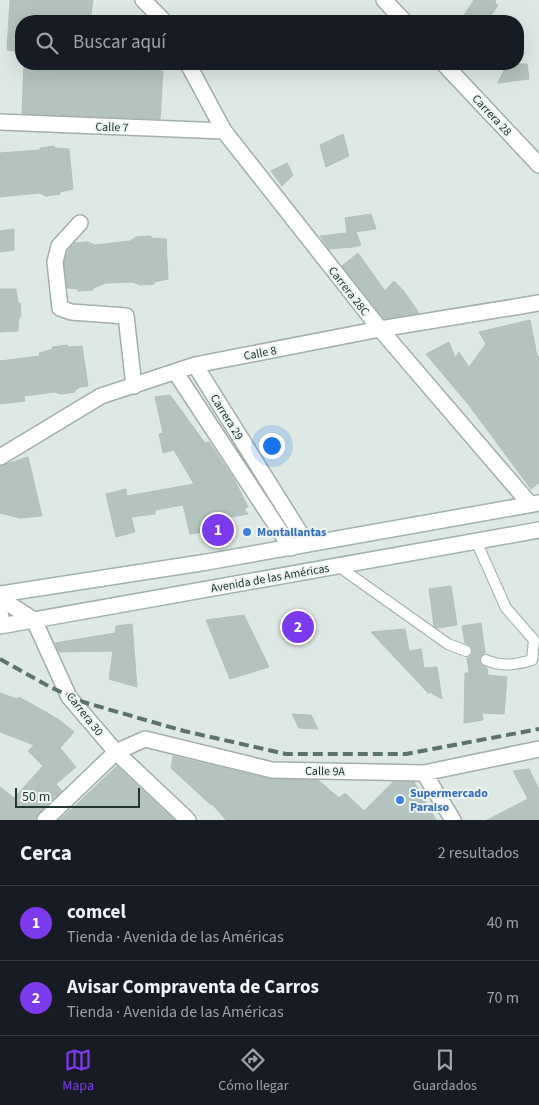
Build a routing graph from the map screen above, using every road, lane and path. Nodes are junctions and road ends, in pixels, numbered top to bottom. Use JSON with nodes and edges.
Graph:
{"nodes":[{"id":1,"x":143,"y":0,"type":"edge"},
{"id":2,"x":384,"y":0,"type":"edge"},
{"id":3,"x":158,"y":15,"type":"edge"},
{"id":4,"x":398,"y":15,"type":"edge"},
{"id":5,"x":191,"y":70,"type":"edge"},
{"id":6,"x":450,"y":70,"type":"edge"},
{"id":7,"x":0,"y":122,"type":"edge"},
{"id":8,"x":224,"y":131,"type":"junction"},
{"id":9,"x":539,"y":165,"type":"edge"},
{"id":10,"x":80,"y":223,"type":"dead end"},
{"id":11,"x":539,"y":303,"type":"edge"},
{"id":12,"x":380,"y":330,"type":"junction"},
{"id":13,"x":195,"y":365,"type":"junction"},
{"id":14,"x":176,"y":373,"type":"junction"},
{"id":15,"x":134,"y":386,"type":"junction"},
{"id":16,"x":0,"y":456,"type":"edge"},
{"id":17,"x":534,"y":504,"type":"edge"},
{"id":18,"x":495,"y":511,"type":"junction"},
{"id":19,"x":539,"y":530,"type":"edge"},
{"id":20,"x":499,"y":537,"type":"junction"},
{"id":21,"x":476,"y":541,"type":"junction"},
{"id":22,"x":311,"y":544,"type":"junction"},
{"id":23,"x":291,"y":548,"type":"junction"},
{"id":24,"x":338,"y":566,"type":"junction"},
{"id":25,"x":322,"y":569,"type":"junction"},
{"id":26,"x":0,"y":594,"type":"edge"},
{"id":27,"x":0,"y":598,"type":"edge"},
{"id":28,"x":34,"y":620,"type":"junction"},
{"id":29,"x":1,"y":621,"type":"edge"},
{"id":30,"x":466,"y":651,"type":"dead end"},
{"id":31,"x":486,"y":660,"type":"dead end"},
{"id":32,"x":539,"y":749,"type":"edge"},
{"id":33,"x":116,"y":752,"type":"junction"},
{"id":34,"x":424,"y":773,"type":"junction"},
{"id":35,"x":45,"y":820,"type":"edge"},
{"id":36,"x":188,"y":820,"type":"edge"},
{"id":37,"x":453,"y":820,"type":"edge"}],
"edges":[{"from":1,"to":3,"type":"street"},
{"from":2,"to":4,"type":"street"},
{"from":5,"to":8,"type":"street","name":"Carrera 28C"},
{"from":6,"to":9,"type":"street","name":"Carrera 28"},
{"from":7,"to":8,"type":"street","name":"Calle 7"},
{"from":8,"to":12,"type":"street","name":"Carrera 28C"},
{"from":10,"to":15,"type":"street"},
{"from":11,"to":12,"type":"street","name":"Calle 8"},
{"from":12,"to":13,"type":"street","name":"Calle 8"},
{"from":12,"to":17,"type":"street","name":"Carrera 28C"},
{"from":13,"to":14,"type":"street","name":"Calle 8"},
{"from":13,"to":22,"type":"street","name":"Carrera 29"},
{"from":14,"to":15,"type":"street","name":"Calle 8"},
{"from":14,"to":23,"type":"street","name":"Carrera 29"},
{"from":15,"to":16,"type":"street","name":"Calle 8"},
{"from":17,"to":18,"type":"street"},
{"from":18,"to":20,"type":"street"},
{"from":18,"to":22,"type":"street"},
{"from":19,"to":20,"type":"street","name":"Avenida de las Américas"},
{"from":20,"to":21,"type":"street","name":"Avenida de las Américas"},
{"from":21,"to":24,"type":"street","name":"Avenida de las Américas"},
{"from":21,"to":31,"type":"lane"},
{"from":22,"to":23,"type":"street"},
{"from":22,"to":25,"type":"street","name":"Carrera 29"},
{"from":23,"to":26,"type":"street"},
{"from":24,"to":25,"type":"street","name":"Avenida de las Américas"},
{"from":24,"to":30,"type":"lane"},
{"from":25,"to":28,"type":"street","name":"Avenida de las Américas"},
{"from":27,"to":28,"type":"street"},
{"from":28,"to":29,"type":"street","name":"Avenida de las Américas"},
{"from":28,"to":33,"type":"street","name":"Carrera 30"},
{"from":32,"to":34,"type":"street","name":"Calle 9A"},
{"from":33,"to":34,"type":"street","name":"Calle 9A"},
{"from":33,"to":35,"type":"street","name":"Calle 9A"},
{"from":33,"to":36,"type":"street","name":"Carrera 30"},
{"from":34,"to":37,"type":"street"}]}
